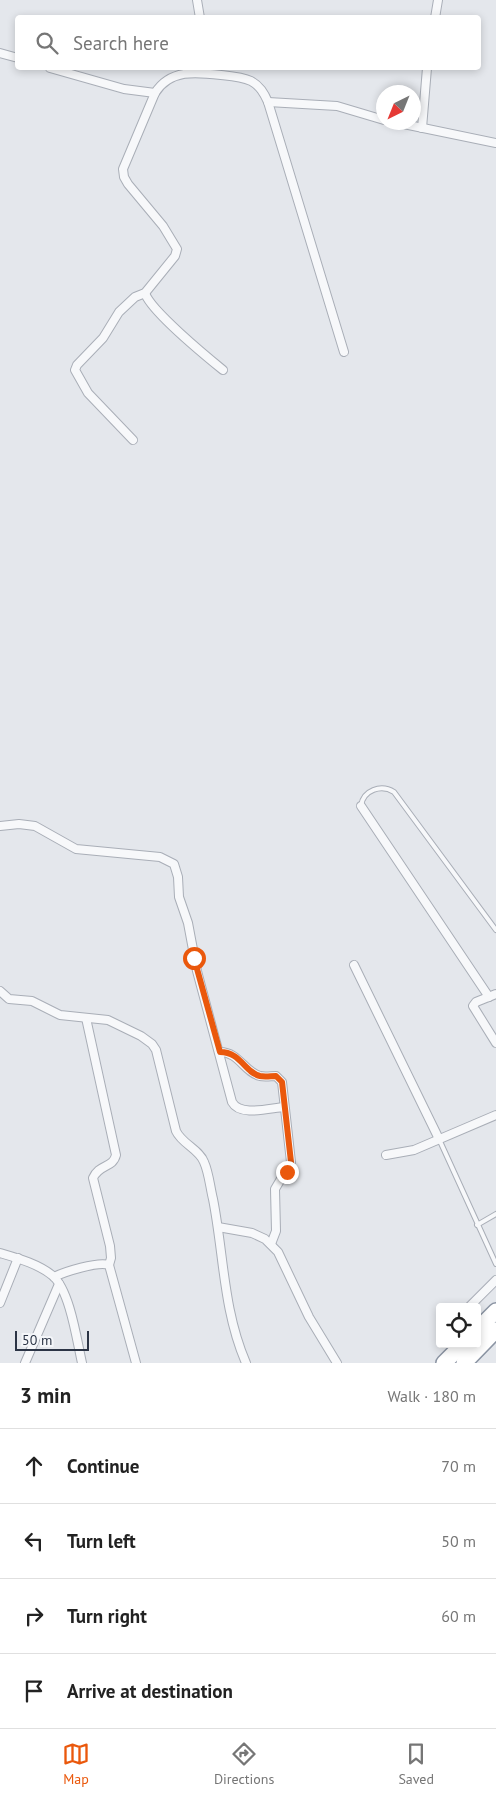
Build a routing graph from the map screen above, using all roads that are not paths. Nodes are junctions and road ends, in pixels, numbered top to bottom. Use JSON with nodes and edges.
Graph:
{"nodes":[{"id":1,"x":197,"y":0,"type":"edge"},
{"id":2,"x":438,"y":0,"type":"edge"},
{"id":3,"x":200,"y":15,"type":"edge"},
{"id":4,"x":436,"y":15,"type":"edge"},
{"id":5,"x":0,"y":53,"type":"edge"},
{"id":6,"x":15,"y":57,"type":"edge"},
{"id":7,"x":57,"y":70,"type":"edge"},
{"id":8,"x":205,"y":70,"type":"edge"},
{"id":9,"x":427,"y":70,"type":"edge"},
{"id":10,"x":155,"y":93,"type":"junction"},
{"id":11,"x":268,"y":102,"type":"junction"},
{"id":12,"x":376,"y":118,"type":"edge"},
{"id":13,"x":422,"y":128,"type":"joint"},
{"id":14,"x":496,"y":143,"type":"edge"},
{"id":15,"x":145,"y":293,"type":"junction"},
{"id":16,"x":344,"y":352,"type":"dead end"},
{"id":17,"x":223,"y":370,"type":"dead end"},
{"id":18,"x":133,"y":440,"type":"dead end"},
{"id":19,"x":361,"y":806,"type":"joint"},
{"id":20,"x":0,"y":826,"type":"edge"},
{"id":21,"x":496,"y":930,"type":"edge"},
{"id":22,"x":354,"y":965,"type":"dead end"},
{"id":23,"x":0,"y":991,"type":"edge"},
{"id":24,"x":492,"y":995,"type":"edge"},
{"id":25,"x":86,"y":1018,"type":"junction"},
{"id":26,"x":496,"y":1043,"type":"edge"},
{"id":27,"x":220,"y":1052,"type":"junction"},
{"id":28,"x":284,"y":1107,"type":"junction"},
{"id":29,"x":496,"y":1116,"type":"edge"},
{"id":30,"x":439,"y":1139,"type":"junction"},
{"id":31,"x":386,"y":1155,"type":"dead end"},
{"id":32,"x":496,"y":1214,"type":"edge"},
{"id":33,"x":477,"y":1225,"type":"junction"},
{"id":34,"x":218,"y":1227,"type":"junction"},
{"id":35,"x":271,"y":1244,"type":"junction"},
{"id":36,"x":0,"y":1253,"type":"edge"},
{"id":37,"x":18,"y":1258,"type":"junction"},
{"id":38,"x":496,"y":1264,"type":"edge"},
{"id":39,"x":108,"y":1265,"type":"junction"},
{"id":40,"x":57,"y":1280,"type":"junction"},
{"id":41,"x":496,"y":1280,"type":"edge"},
{"id":42,"x":0,"y":1303,"type":"edge"},
{"id":43,"x":474,"y":1303,"type":"edge"},
{"id":44,"x":496,"y":1310,"type":"edge"},
{"id":45,"x":481,"y":1326,"type":"edge"},
{"id":46,"x":496,"y":1330,"type":"edge"},
{"id":47,"x":459,"y":1348,"type":"edge"},
{"id":48,"x":80,"y":1352,"type":"junction"},
{"id":49,"x":24,"y":1363,"type":"edge"},
{"id":50,"x":75,"y":1363,"type":"edge"},
{"id":51,"x":82,"y":1363,"type":"edge"},
{"id":52,"x":136,"y":1363,"type":"edge"},
{"id":53,"x":246,"y":1363,"type":"edge"},
{"id":54,"x":337,"y":1363,"type":"edge"},
{"id":55,"x":444,"y":1363,"type":"edge"},
{"id":56,"x":464,"y":1363,"type":"edge"}],
"edges":[{"from":1,"to":3,"type":"street"},
{"from":2,"to":4,"type":"street"},
{"from":5,"to":6,"type":"street"},
{"from":7,"to":10,"type":"street"},
{"from":8,"to":10,"type":"street"},
{"from":8,"to":11,"type":"street"},
{"from":9,"to":13,"type":"street"},
{"from":10,"to":15,"type":"street"},
{"from":11,"to":12,"type":"street"},
{"from":11,"to":16,"type":"street"},
{"from":13,"to":14,"type":"street"},
{"from":15,"to":17,"type":"street"},
{"from":15,"to":18,"type":"street"},
{"from":19,"to":21,"type":"lane"},
{"from":19,"to":24,"type":"street"},
{"from":20,"to":27,"type":"street"},
{"from":22,"to":30,"type":"street"},
{"from":23,"to":25,"type":"street"},
{"from":24,"to":26,"type":"street"},
{"from":25,"to":34,"type":"street"},
{"from":25,"to":39,"type":"street"},
{"from":27,"to":28,"type":"street"},
{"from":27,"to":28,"type":"street"},
{"from":28,"to":35,"type":"street"},
{"from":29,"to":30,"type":"street"},
{"from":30,"to":31,"type":"street"},
{"from":30,"to":33,"type":"lane"},
{"from":32,"to":33,"type":"lane"},
{"from":33,"to":38,"type":"lane"},
{"from":34,"to":35,"type":"street"},
{"from":34,"to":53,"type":"street"},
{"from":35,"to":54,"type":"street"},
{"from":36,"to":37,"type":"street"},
{"from":37,"to":40,"type":"street"},
{"from":37,"to":42,"type":"street"},
{"from":39,"to":40,"type":"street"},
{"from":39,"to":52,"type":"street"},
{"from":40,"to":48,"type":"street"},
{"from":40,"to":49,"type":"street"},
{"from":41,"to":43,"type":"street"},
{"from":44,"to":45,"type":"highway"},
{"from":46,"to":56,"type":"highway"},
{"from":47,"to":55,"type":"highway"},
{"from":48,"to":50,"type":"street"},
{"from":48,"to":51,"type":"street"}]}
